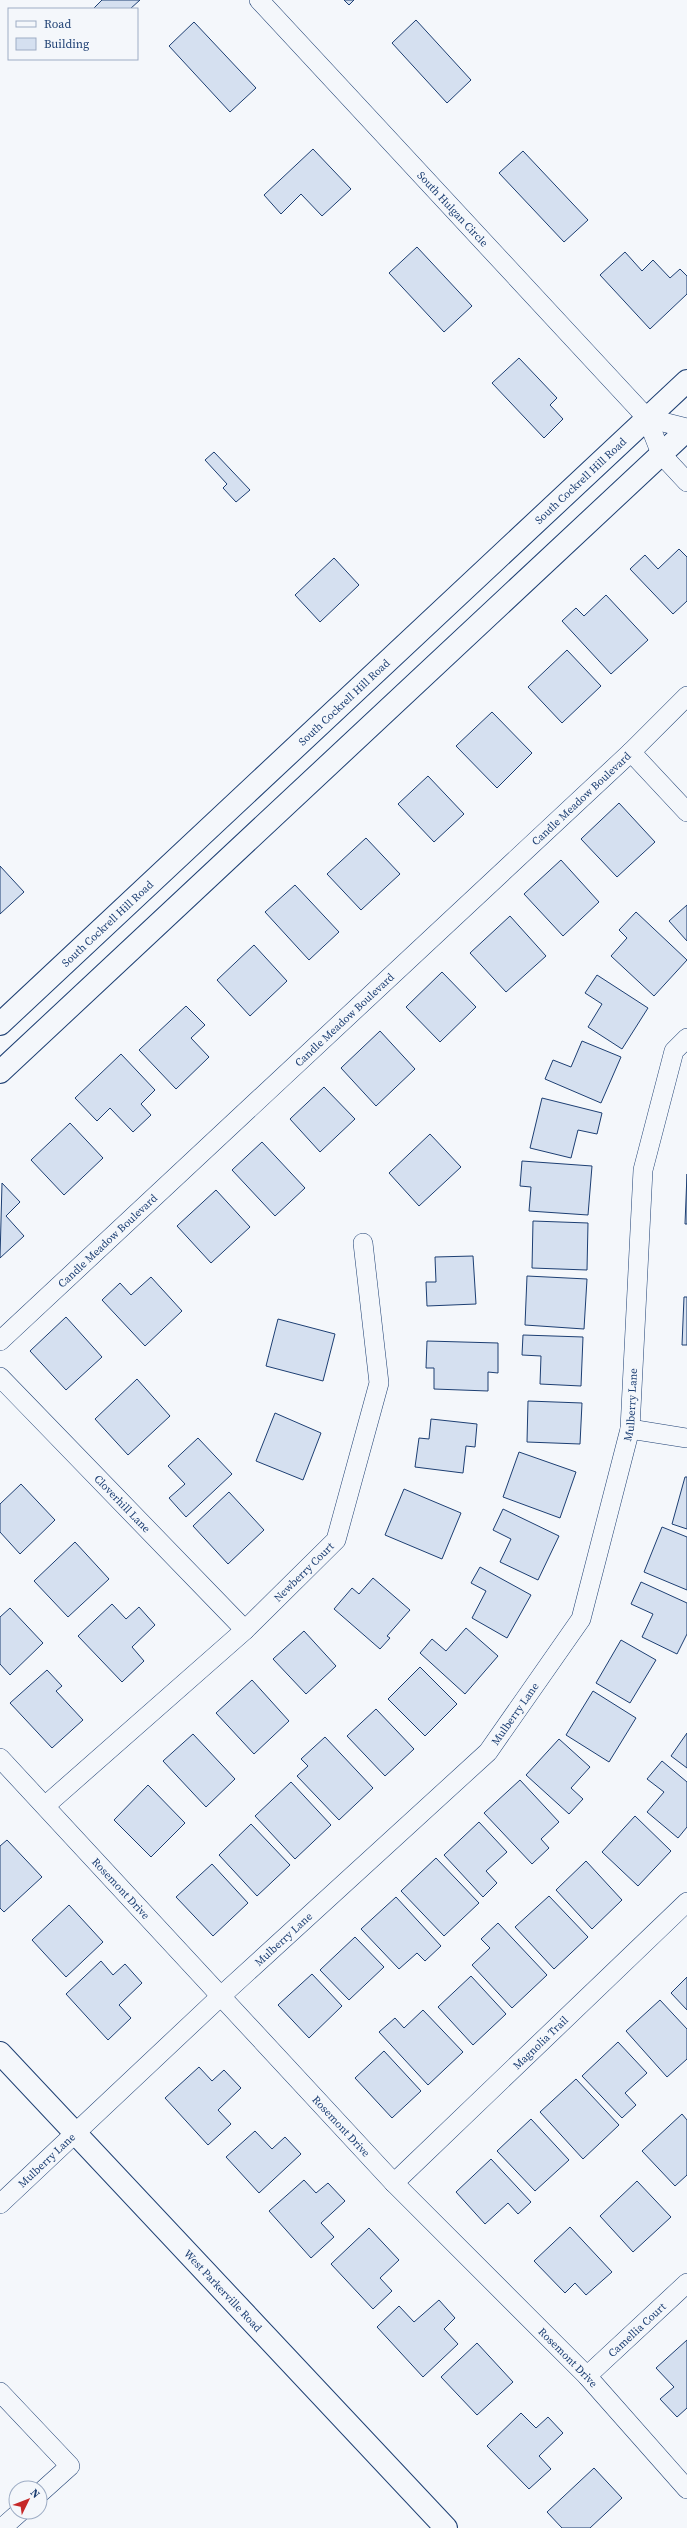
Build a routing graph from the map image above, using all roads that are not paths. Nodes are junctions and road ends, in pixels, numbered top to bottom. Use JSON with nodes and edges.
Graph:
{"nodes":[{"id":1,"x":259,"y":0,"type":"edge"},
{"id":2,"x":687,"y":381,"type":"edge"},
{"id":3,"x":647,"y":418,"type":"junction"},
{"id":4,"x":687,"y":429,"type":"edge"},
{"id":5,"x":661,"y":454,"type":"junction"},
{"id":6,"x":687,"y":482,"type":"edge"},
{"id":7,"x":687,"y":696,"type":"edge"},
{"id":8,"x":631,"y":752,"type":"junction"},
{"id":9,"x":253,"y":788,"type":"junction"},
{"id":10,"x":687,"y":812,"type":"edge"},
{"id":11,"x":276,"y":814,"type":"junction"},
{"id":12,"x":0,"y":1024,"type":"edge"},
{"id":13,"x":687,"y":1038,"type":"edge"},
{"id":14,"x":0,"y":1072,"type":"edge"},
{"id":15,"x":363,"y":1243,"type":"dead end"},
{"id":16,"x":0,"y":1341,"type":"edge"},
{"id":17,"x":0,"y":1377,"type":"edge"},
{"id":18,"x":630,"y":1429,"type":"junction"},
{"id":19,"x":687,"y":1438,"type":"edge"},
{"id":20,"x":245,"y":1630,"type":"junction"},
{"id":21,"x":0,"y":1758,"type":"edge"},
{"id":22,"x":45,"y":1806,"type":"junction"},
{"id":23,"x":687,"y":1902,"type":"edge"},
{"id":24,"x":220,"y":1996,"type":"junction"},
{"id":25,"x":0,"y":2053,"type":"edge"},
{"id":26,"x":75,"y":2132,"type":"junction"},
{"id":27,"x":394,"y":2183,"type":"junction"},
{"id":28,"x":0,"y":2204,"type":"edge"},
{"id":29,"x":687,"y":2283,"type":"edge"},
{"id":30,"x":587,"y":2376,"type":"junction"},
{"id":31,"x":0,"y":2392,"type":"edge"},
{"id":32,"x":48,"y":2486,"type":"edge"},
{"id":33,"x":687,"y":2489,"type":"edge"},
{"id":34,"x":11,"y":2520,"type":"edge"},
{"id":35,"x":2,"y":2528,"type":"edge"},
{"id":36,"x":446,"y":2528,"type":"edge"}],
"edges":[{"from":1,"to":3,"type":"street","name":"South Hulgan Circle"},
{"from":2,"to":3,"type":"main road","name":"South Cockrell Hill Road"},
{"from":3,"to":4,"type":"street"},
{"from":3,"to":5,"type":"street"},
{"from":3,"to":9,"type":"main road","name":"South Cockrell Hill Road"},
{"from":4,"to":5,"type":"main road"},
{"from":5,"to":6,"type":"street"},
{"from":5,"to":11,"type":"main road"},
{"from":7,"to":8,"type":"street","name":"Candle Meadow Boulevard"},
{"from":8,"to":10,"type":"street"},
{"from":8,"to":16,"type":"street","name":"Candle Meadow Boulevard"},
{"from":9,"to":11,"type":"main road"},
{"from":9,"to":12,"type":"main road","name":"South Cockrell Hill Road"},
{"from":11,"to":14,"type":"main road"},
{"from":13,"to":18,"type":"street","name":"Mulberry Lane"},
{"from":15,"to":20,"type":"street","name":"Newberry Court"},
{"from":17,"to":20,"type":"street","name":"Cloverhill Lane"},
{"from":18,"to":19,"type":"street"},
{"from":18,"to":24,"type":"street","name":"Mulberry Lane"},
{"from":20,"to":22,"type":"street","name":"Newberry Court"},
{"from":21,"to":22,"type":"street","name":"Rosemont Drive"},
{"from":22,"to":24,"type":"street","name":"Rosemont Drive"},
{"from":23,"to":27,"type":"street","name":"Magnolia Trail"},
{"from":24,"to":26,"type":"street","name":"Mulberry Lane"},
{"from":24,"to":27,"type":"street","name":"Rosemont Drive"},
{"from":25,"to":26,"type":"main road","name":"West Parkerville Road"},
{"from":26,"to":28,"type":"street","name":"Mulberry Lane"},
{"from":26,"to":36,"type":"main road","name":"West Parkerville Road"},
{"from":27,"to":30,"type":"street","name":"Rosemont Drive"},
{"from":29,"to":30,"type":"street","name":"Camellia Court"},
{"from":30,"to":33,"type":"street","name":"Rosemont Drive"},
{"from":31,"to":32,"type":"street"},
{"from":34,"to":35,"type":"street"}]}
